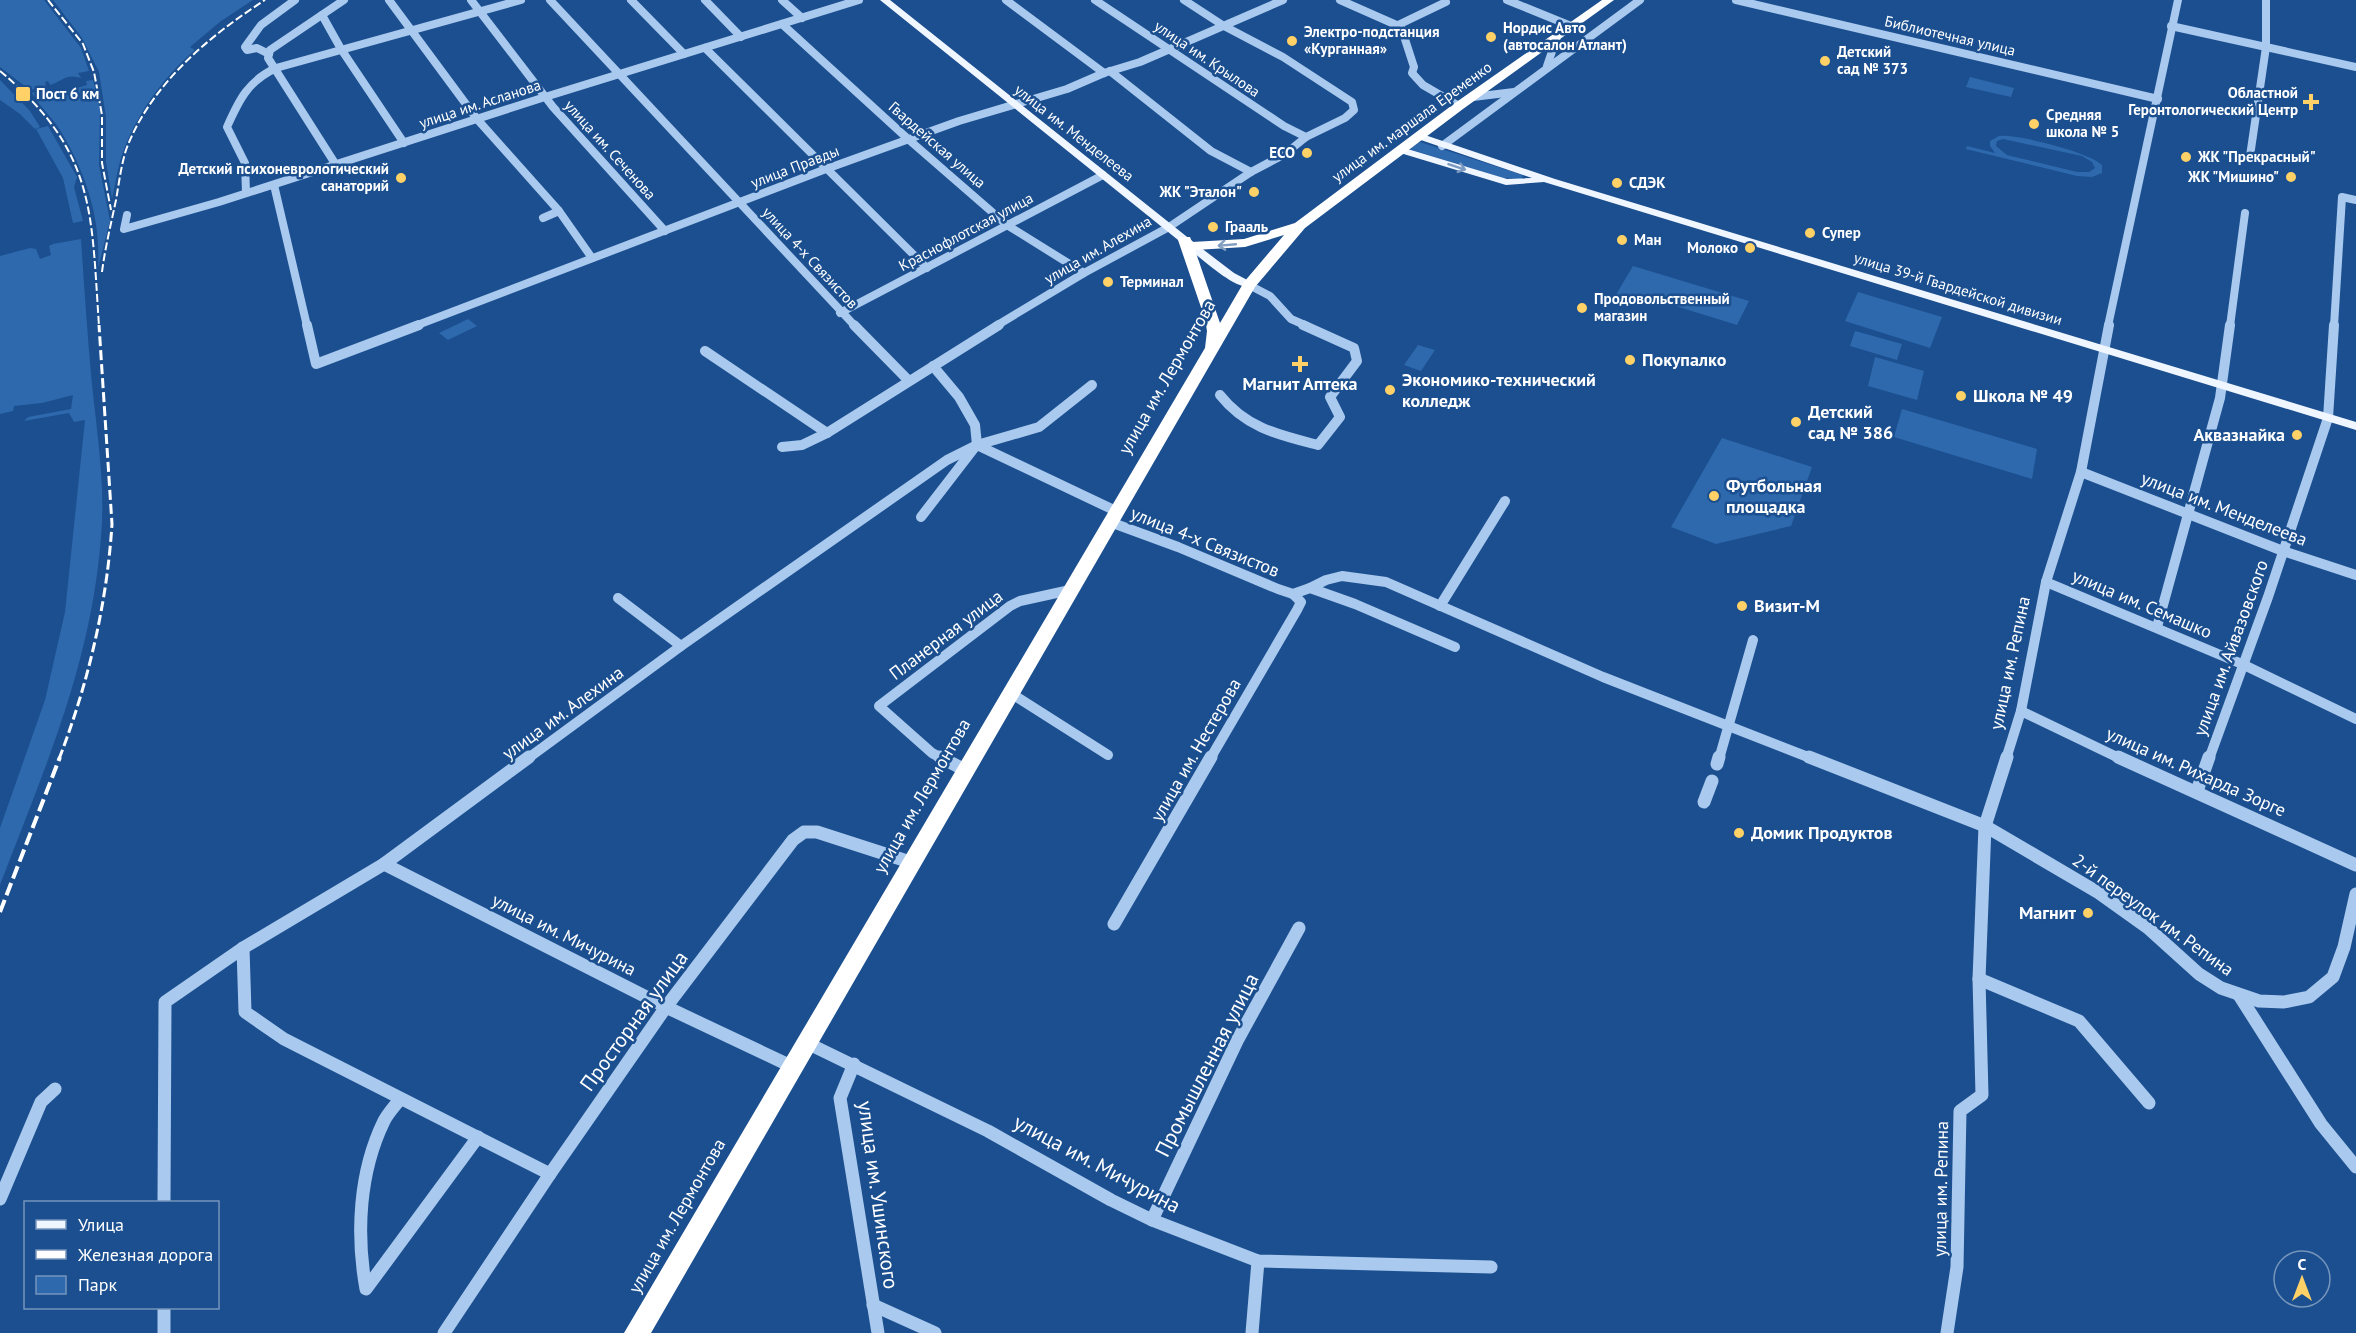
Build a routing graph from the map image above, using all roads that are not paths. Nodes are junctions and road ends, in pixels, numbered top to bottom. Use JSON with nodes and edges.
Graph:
{"nodes":[{"id":1,"x":295,"y":0,"type":"edge"},
{"id":2,"x":344,"y":0,"type":"edge"},
{"id":3,"x":389,"y":0,"type":"edge"},
{"id":4,"x":471,"y":0,"type":"edge"},
{"id":5,"x":521,"y":0,"type":"edge"},
{"id":6,"x":550,"y":0,"type":"edge"},
{"id":7,"x":631,"y":0,"type":"edge"},
{"id":8,"x":705,"y":0,"type":"edge"},
{"id":9,"x":782,"y":0,"type":"edge"},
{"id":10,"x":859,"y":0,"type":"edge"},
{"id":11,"x":884,"y":0,"type":"edge"},
{"id":12,"x":1006,"y":0,"type":"edge"},
{"id":13,"x":1095,"y":0,"type":"edge"},
{"id":14,"x":1184,"y":0,"type":"edge"},
{"id":15,"x":1283,"y":0,"type":"edge"},
{"id":16,"x":1340,"y":0,"type":"edge"},
{"id":17,"x":1507,"y":0,"type":"edge"},
{"id":18,"x":1609,"y":0,"type":"edge"},
{"id":19,"x":1640,"y":0,"type":"edge"},
{"id":20,"x":1736,"y":0,"type":"edge"},
{"id":21,"x":2178,"y":0,"type":"edge"},
{"id":22,"x":2266,"y":0,"type":"edge"},
{"id":23,"x":1270,"y":1,"type":"edge"},
{"id":24,"x":1446,"y":2,"type":"dead end"},
{"id":25,"x":480,"y":11,"type":"junction"},
{"id":26,"x":322,"y":15,"type":"junction"},
{"id":27,"x":802,"y":18,"type":"junction"},
{"id":28,"x":783,"y":24,"type":"junction"},
{"id":29,"x":1398,"y":25,"type":"junction"},
{"id":30,"x":1224,"y":26,"type":"junction"},
{"id":31,"x":1571,"y":26,"type":"junction"},
{"id":32,"x":2171,"y":26,"type":"junction"},
{"id":33,"x":409,"y":29,"type":"junction"},
{"id":34,"x":1557,"y":36,"type":"junction"},
{"id":35,"x":741,"y":37,"type":"junction"},
{"id":36,"x":2266,"y":47,"type":"junction"},
{"id":37,"x":705,"y":48,"type":"junction"},
{"id":38,"x":341,"y":49,"type":"junction"},
{"id":39,"x":1167,"y":49,"type":"junction"},
{"id":40,"x":269,"y":54,"type":"junction"},
{"id":41,"x":684,"y":54,"type":"junction"},
{"id":42,"x":1547,"y":66,"type":"junction"},
{"id":43,"x":2356,"y":67,"type":"edge"},
{"id":44,"x":276,"y":68,"type":"junction"},
{"id":45,"x":1107,"y":72,"type":"junction"},
{"id":46,"x":621,"y":73,"type":"junction"},
{"id":47,"x":1517,"y":92,"type":"junction"},
{"id":48,"x":545,"y":97,"type":"junction"},
{"id":49,"x":1473,"y":97,"type":"junction"},
{"id":50,"x":2158,"y":99,"type":"junction"},
{"id":51,"x":1014,"y":104,"type":"junction"},
{"id":52,"x":1459,"y":106,"type":"junction"},
{"id":53,"x":477,"y":119,"type":"junction"},
{"id":54,"x":1419,"y":136,"type":"junction"},
{"id":55,"x":1306,"y":137,"type":"junction"},
{"id":56,"x":908,"y":139,"type":"junction"},
{"id":57,"x":404,"y":143,"type":"junction"},
{"id":58,"x":1442,"y":146,"type":"junction"},
{"id":59,"x":1401,"y":150,"type":"junction"},
{"id":60,"x":2250,"y":156,"type":"dead end"},
{"id":61,"x":336,"y":165,"type":"junction"},
{"id":62,"x":826,"y":170,"type":"junction"},
{"id":63,"x":1251,"y":172,"type":"junction"},
{"id":64,"x":1103,"y":175,"type":"junction"},
{"id":65,"x":1551,"y":181,"type":"junction"},
{"id":66,"x":274,"y":184,"type":"junction"},
{"id":67,"x":246,"y":193,"type":"junction"},
{"id":68,"x":2356,"y":200,"type":"edge"},
{"id":69,"x":738,"y":203,"type":"junction"},
{"id":70,"x":559,"y":211,"type":"junction"},
{"id":71,"x":2245,"y":213,"type":"dead end"},
{"id":72,"x":127,"y":215,"type":"dead end"},
{"id":73,"x":543,"y":218,"type":"dead end"},
{"id":74,"x":1007,"y":225,"type":"junction"},
{"id":75,"x":1300,"y":225,"type":"junction"},
{"id":76,"x":1169,"y":227,"type":"junction"},
{"id":77,"x":665,"y":231,"type":"junction"},
{"id":78,"x":1189,"y":243,"type":"junction"},
{"id":79,"x":592,"y":258,"type":"junction"},
{"id":80,"x":927,"y":268,"type":"junction"},
{"id":81,"x":1084,"y":273,"type":"junction"},
{"id":82,"x":1249,"y":285,"type":"junction"},
{"id":83,"x":840,"y":313,"type":"junction"},
{"id":84,"x":2103,"y":350,"type":"junction"},
{"id":85,"x":705,"y":351,"type":"dead end"},
{"id":86,"x":1212,"y":351,"type":"junction"},
{"id":87,"x":933,"y":366,"type":"junction"},
{"id":88,"x":908,"y":380,"type":"junction"},
{"id":89,"x":2222,"y":384,"type":"junction"},
{"id":90,"x":1092,"y":385,"type":"dead end"},
{"id":91,"x":1220,"y":395,"type":"dead end"},
{"id":92,"x":2328,"y":418,"type":"junction"},
{"id":93,"x":2356,"y":426,"type":"edge"},
{"id":94,"x":827,"y":433,"type":"junction"},
{"id":95,"x":977,"y":445,"type":"junction"},
{"id":96,"x":782,"y":447,"type":"dead end"},
{"id":97,"x":2081,"y":472,"type":"junction"},
{"id":98,"x":1505,"y":501,"type":"dead end"},
{"id":99,"x":2187,"y":514,"type":"junction"},
{"id":100,"x":1113,"y":517,"type":"junction"},
{"id":101,"x":921,"y":518,"type":"dead end"},
{"id":102,"x":2283,"y":550,"type":"junction"},
{"id":103,"x":2356,"y":575,"type":"edge"},
{"id":104,"x":2046,"y":582,"type":"junction"},
{"id":105,"x":1310,"y":588,"type":"junction"},
{"id":106,"x":1070,"y":590,"type":"junction"},
{"id":107,"x":1293,"y":594,"type":"junction"},
{"id":108,"x":618,"y":598,"type":"dead end"},
{"id":109,"x":1440,"y":606,"type":"junction"},
{"id":110,"x":2157,"y":627,"type":"junction"},
{"id":111,"x":1753,"y":640,"type":"dead end"},
{"id":112,"x":681,"y":646,"type":"junction"},
{"id":113,"x":1455,"y":647,"type":"dead end"},
{"id":114,"x":2242,"y":664,"type":"junction"},
{"id":115,"x":1012,"y":694,"type":"junction"},
{"id":116,"x":2021,"y":711,"type":"junction"},
{"id":117,"x":2356,"y":719,"type":"edge"},
{"id":118,"x":1729,"y":725,"type":"junction"},
{"id":119,"x":1108,"y":755,"type":"dead end"},
{"id":120,"x":1717,"y":764,"type":"dead end"},
{"id":121,"x":965,"y":770,"type":"junction"},
{"id":122,"x":1712,"y":781,"type":"dead end"},
{"id":123,"x":2197,"y":791,"type":"junction"},
{"id":124,"x":1704,"y":802,"type":"dead end"},
{"id":125,"x":1985,"y":826,"type":"junction"},
{"id":126,"x":910,"y":862,"type":"junction"},
{"id":127,"x":384,"y":864,"type":"junction"},
{"id":128,"x":2356,"y":865,"type":"edge"},
{"id":129,"x":2356,"y":894,"type":"edge"},
{"id":130,"x":1114,"y":924,"type":"dead end"},
{"id":131,"x":1299,"y":928,"type":"dead end"},
{"id":132,"x":243,"y":948,"type":"junction"},
{"id":133,"x":1979,"y":979,"type":"junction"},
{"id":134,"x":2239,"y":995,"type":"junction"},
{"id":135,"x":666,"y":1007,"type":"junction"},
{"id":136,"x":807,"y":1043,"type":"junction"},
{"id":137,"x":854,"y":1064,"type":"junction"},
{"id":138,"x":793,"y":1067,"type":"junction"},
{"id":139,"x":55,"y":1089,"type":"dead end"},
{"id":140,"x":400,"y":1099,"type":"junction"},
{"id":141,"x":2149,"y":1103,"type":"dead end"},
{"id":142,"x":478,"y":1137,"type":"junction"},
{"id":143,"x":2356,"y":1167,"type":"edge"},
{"id":144,"x":550,"y":1174,"type":"junction"},
{"id":145,"x":0,"y":1199,"type":"edge"},
{"id":146,"x":164,"y":1201,"type":"edge"},
{"id":147,"x":1152,"y":1220,"type":"junction"},
{"id":148,"x":1258,"y":1262,"type":"junction"},
{"id":149,"x":1491,"y":1267,"type":"dead end"},
{"id":150,"x":873,"y":1305,"type":"junction"},
{"id":151,"x":164,"y":1309,"type":"edge"},
{"id":152,"x":164,"y":1333,"type":"edge"},
{"id":153,"x":444,"y":1333,"type":"edge"},
{"id":154,"x":637,"y":1333,"type":"edge"},
{"id":155,"x":878,"y":1333,"type":"edge"},
{"id":156,"x":935,"y":1333,"type":"edge"},
{"id":157,"x":1252,"y":1333,"type":"edge"},
{"id":158,"x":1947,"y":1333,"type":"edge"}],
"edges":[{"from":1,"to":40,"type":"street"},
{"from":2,"to":26,"type":"street"},
{"from":3,"to":33,"type":"street"},
{"from":4,"to":25,"type":"street","name":"улица им. Сеченова"},
{"from":5,"to":25,"type":"street"},
{"from":6,"to":46,"type":"street","name":"улица 4-х Связистов"},
{"from":7,"to":41,"type":"street"},
{"from":8,"to":35,"type":"street"},
{"from":9,"to":27,"type":"street"},
{"from":10,"to":27,"type":"street","name":"улица им. Асланова"},
{"from":11,"to":51,"type":"main road","name":"улица им. Менделеева"},
{"from":12,"to":45,"type":"street"},
{"from":13,"to":39,"type":"street","name":"улица им. Крылова"},
{"from":14,"to":30,"type":"street"},
{"from":15,"to":23,"type":"street","name":"улица Правды"},
{"from":16,"to":29,"type":"street"},
{"from":17,"to":31,"type":"street"},
{"from":18,"to":31,"type":"highway","name":"улица им. маршала Еременко"},
{"from":19,"to":42,"type":"street"},
{"from":20,"to":50,"type":"street","name":"Библиотечная улица"},
{"from":21,"to":32,"type":"street","name":"улица им. Репина"},
{"from":22,"to":36,"type":"street"},
{"from":23,"to":30,"type":"street","name":"улица Правды"},
{"from":24,"to":29,"type":"street"},
{"from":25,"to":33,"type":"street"},
{"from":25,"to":48,"type":"street","name":"улица им. Сеченова"},
{"from":26,"to":38,"type":"street"},
{"from":26,"to":40,"type":"street"},
{"from":27,"to":28,"type":"street","name":"улица им. Асланова"},
{"from":28,"to":35,"type":"street","name":"улица им. Асланова"},
{"from":28,"to":56,"type":"street","name":"Гвардейская улица"},
{"from":29,"to":52,"type":"street"},
{"from":30,"to":39,"type":"street","name":"улица Правды"},
{"from":30,"to":55,"type":"street","name":"улица им. Алехина"},
{"from":31,"to":34,"type":"highway","name":"улица им. маршала Еременко"},
{"from":32,"to":36,"type":"street"},
{"from":32,"to":50,"type":"street","name":"улица им. Репина"},
{"from":33,"to":38,"type":"street"},
{"from":33,"to":53,"type":"street"},
{"from":34,"to":42,"type":"street"},
{"from":34,"to":49,"type":"highway","name":"улица им. маршала Еременко"},
{"from":35,"to":37,"type":"street","name":"улица им. Асланова"},
{"from":36,"to":43,"type":"street"},
{"from":36,"to":60,"type":"street"},
{"from":37,"to":41,"type":"street","name":"улица им. Асланова"},
{"from":37,"to":62,"type":"street"},
{"from":38,"to":44,"type":"street"},
{"from":38,"to":57,"type":"street"},
{"from":39,"to":45,"type":"street","name":"улица Правды"},
{"from":39,"to":55,"type":"street","name":"улица им. Крылова"},
{"from":40,"to":44,"type":"street"},
{"from":41,"to":46,"type":"street","name":"улица им. Асланова"},
{"from":42,"to":47,"type":"street"},
{"from":44,"to":61,"type":"street"},
{"from":44,"to":67,"type":"street"},
{"from":45,"to":51,"type":"street","name":"улица Правды"},
{"from":45,"to":63,"type":"street"},
{"from":46,"to":48,"type":"street","name":"улица им. Асланова"},
{"from":46,"to":69,"type":"street","name":"улица 4-х Связистов"},
{"from":47,"to":49,"type":"street"},
{"from":47,"to":58,"type":"street"},
{"from":48,"to":53,"type":"street","name":"улица им. Асланова"},
{"from":48,"to":77,"type":"street","name":"улица им. Сеченова"},
{"from":49,"to":52,"type":"highway","name":"улица им. маршала Еременко"},
{"from":50,"to":84,"type":"street","name":"улица им. Репина"},
{"from":51,"to":56,"type":"street","name":"улица Правды"},
{"from":51,"to":64,"type":"main road","name":"улица им. Менделеева"},
{"from":52,"to":54,"type":"highway","name":"улица им. маршала Еременко"},
{"from":53,"to":57,"type":"street","name":"улица им. Асланова"},
{"from":53,"to":70,"type":"street"},
{"from":54,"to":58,"type":"main road","name":"улица 39-й Гвардейской дивизии"},
{"from":54,"to":59,"type":"highway","name":"улица им. маршала Еременко"},
{"from":55,"to":63,"type":"street","name":"улица им. Алехина"},
{"from":56,"to":62,"type":"street","name":"улица Правды"},
{"from":56,"to":74,"type":"street","name":"Гвардейская улица"},
{"from":57,"to":61,"type":"street","name":"улица им. Асланова"},
{"from":58,"to":65,"type":"main road","name":"улица 39-й Гвардейской дивизии"},
{"from":59,"to":65,"type":"main road","name":"улица 39-й Гвардейской дивизии","one_way":true},
{"from":59,"to":75,"type":"highway","name":"улица им. маршала Еременко"},
{"from":61,"to":66,"type":"street","name":"улица им. Асланова"},
{"from":62,"to":69,"type":"street","name":"улица Правды"},
{"from":62,"to":80,"type":"street"},
{"from":63,"to":76,"type":"street","name":"улица им. Алехина"},
{"from":64,"to":74,"type":"street","name":"Краснофлотская улица"},
{"from":64,"to":76,"type":"main road","name":"улица им. Менделеева"},
{"from":65,"to":84,"type":"main road","name":"улица 39-й Гвардейской дивизии"},
{"from":66,"to":67,"type":"street","name":"улица им. Асланова"},
{"from":66,"to":79,"type":"street","name":"улица Правды"},
{"from":67,"to":72,"type":"street","name":"улица им. Асланова"},
{"from":68,"to":92,"type":"street","name":"улица им. Айвазовского"},
{"from":69,"to":77,"type":"street","name":"улица Правды"},
{"from":69,"to":83,"type":"street","name":"улица 4-х Связистов"},
{"from":70,"to":73,"type":"street"},
{"from":70,"to":79,"type":"street"},
{"from":71,"to":89,"type":"street"},
{"from":74,"to":80,"type":"street","name":"Краснофлотская улица"},
{"from":74,"to":81,"type":"street","name":"Гвардейская улица"},
{"from":75,"to":78,"type":"highway","one_way":true},
{"from":75,"to":82,"type":"highway","name":"улица им. маршала Еременко"},
{"from":76,"to":78,"type":"main road","name":"улица им. Менделеева"},
{"from":76,"to":81,"type":"street","name":"улица им. Алехина"},
{"from":77,"to":79,"type":"street","name":"улица Правды"},
{"from":78,"to":82,"type":"main road","name":"улица им. Менделеева"},
{"from":78,"to":86,"type":"highway"},
{"from":80,"to":83,"type":"street","name":"Краснофлотская улица"},
{"from":81,"to":87,"type":"street","name":"улица им. Алехина"},
{"from":82,"to":86,"type":"highway","name":"улица им. Лермонтова"},
{"from":82,"to":91,"type":"street"},
{"from":83,"to":88,"type":"street","name":"улица 4-х Связистов"},
{"from":84,"to":89,"type":"main road","name":"улица 39-й Гвардейской дивизии"},
{"from":84,"to":97,"type":"street","name":"улица им. Репина"},
{"from":85,"to":94,"type":"street"},
{"from":86,"to":100,"type":"highway","name":"улица им. Лермонтова"},
{"from":87,"to":88,"type":"street"},
{"from":87,"to":95,"type":"street"},
{"from":88,"to":94,"type":"street"},
{"from":89,"to":92,"type":"main road","name":"улица 39-й Гвардейской дивизии"},
{"from":89,"to":99,"type":"street"},
{"from":90,"to":95,"type":"street","name":"улица им. Алехина"},
{"from":92,"to":93,"type":"main road","name":"улица 39-й Гвардейской дивизии"},
{"from":92,"to":102,"type":"street","name":"улица им. Айвазовского"},
{"from":94,"to":96,"type":"street"},
{"from":95,"to":100,"type":"street","name":"улица 4-х Связистов"},
{"from":95,"to":101,"type":"street"},
{"from":95,"to":112,"type":"street","name":"улица им. Алехина"},
{"from":97,"to":99,"type":"street","name":"улица им. Менделеева"},
{"from":97,"to":104,"type":"street","name":"улица им. Репина"},
{"from":98,"to":109,"type":"street"},
{"from":99,"to":102,"type":"street","name":"улица им. Менделеева"},
{"from":99,"to":110,"type":"street"},
{"from":100,"to":106,"type":"highway","name":"улица им. Лермонтова"},
{"from":100,"to":107,"type":"street","name":"улица 4-х Связистов"},
{"from":102,"to":103,"type":"street","name":"улица им. Менделеева"},
{"from":102,"to":114,"type":"street","name":"улица им. Айвазовского"},
{"from":104,"to":110,"type":"street","name":"улица им. Семашко"},
{"from":104,"to":116,"type":"street","name":"улица им. Репина"},
{"from":105,"to":107,"type":"street","name":"улица 4-х Связистов"},
{"from":105,"to":109,"type":"street","name":"улица 4-х Связистов"},
{"from":105,"to":113,"type":"street"},
{"from":106,"to":115,"type":"highway","name":"улица им. Лермонтова"},
{"from":106,"to":121,"type":"street","name":"Планерная улица"},
{"from":107,"to":130,"type":"street","name":"улица им. Нестерова"},
{"from":108,"to":112,"type":"street"},
{"from":109,"to":118,"type":"street","name":"улица 4-х Связистов"},
{"from":110,"to":114,"type":"street","name":"улица им. Семашко"},
{"from":111,"to":118,"type":"street"},
{"from":112,"to":127,"type":"street","name":"улица им. Алехина"},
{"from":114,"to":117,"type":"street","name":"улица им. Семашко"},
{"from":114,"to":123,"type":"street","name":"улица им. Айвазовского"},
{"from":115,"to":119,"type":"street"},
{"from":115,"to":121,"type":"highway","name":"улица им. Лермонтова"},
{"from":116,"to":123,"type":"street","name":"улица им. Рихарда Зорге"},
{"from":116,"to":125,"type":"street","name":"улица им. Репина"},
{"from":118,"to":120,"type":"street"},
{"from":118,"to":125,"type":"street","name":"2-й переулок им. Репина"},
{"from":121,"to":126,"type":"highway","name":"улица им. Лермонтова"},
{"from":122,"to":124,"type":"street"},
{"from":123,"to":128,"type":"street","name":"улица им. Рихарда Зорге"},
{"from":125,"to":133,"type":"street","name":"улица им. Репина"},
{"from":125,"to":134,"type":"street","name":"2-й переулок им. Репина"},
{"from":126,"to":135,"type":"street","name":"Просторная улица"},
{"from":126,"to":136,"type":"highway","name":"улица им. Лермонтова"},
{"from":127,"to":132,"type":"street","name":"улица им. Алехина"},
{"from":127,"to":135,"type":"street","name":"улица им. Мичурина"},
{"from":129,"to":134,"type":"street","name":"2-й переулок им. Репина"},
{"from":131,"to":147,"type":"street","name":"Промышленная улица"},
{"from":132,"to":140,"type":"street"},
{"from":132,"to":146,"type":"street","name":"улица им. Алехина"},
{"from":133,"to":141,"type":"street"},
{"from":133,"to":158,"type":"street","name":"улица им. Репина"},
{"from":134,"to":143,"type":"street"},
{"from":135,"to":138,"type":"street","name":"улица им. Мичурина"},
{"from":135,"to":144,"type":"street","name":"Просторная улица"},
{"from":136,"to":137,"type":"street","name":"улица им. Мичурина"},
{"from":136,"to":138,"type":"highway","name":"улица им. Лермонтова"},
{"from":137,"to":147,"type":"street","name":"улица им. Мичурина"},
{"from":137,"to":150,"type":"street","name":"улица им. Ушинского"},
{"from":138,"to":154,"type":"highway","name":"улица им. Лермонтова"},
{"from":139,"to":145,"type":"street"},
{"from":140,"to":142,"type":"street"},
{"from":140,"to":142,"type":"street"},
{"from":142,"to":144,"type":"street"},
{"from":144,"to":153,"type":"street","name":"Просторная улица"},
{"from":147,"to":148,"type":"street","name":"улица им. Мичурина"},
{"from":148,"to":149,"type":"street","name":"улица им. Мичурина"},
{"from":148,"to":157,"type":"street"},
{"from":150,"to":155,"type":"street","name":"улица им. Ушинского"},
{"from":150,"to":156,"type":"street"},
{"from":151,"to":152,"type":"street"}]}
